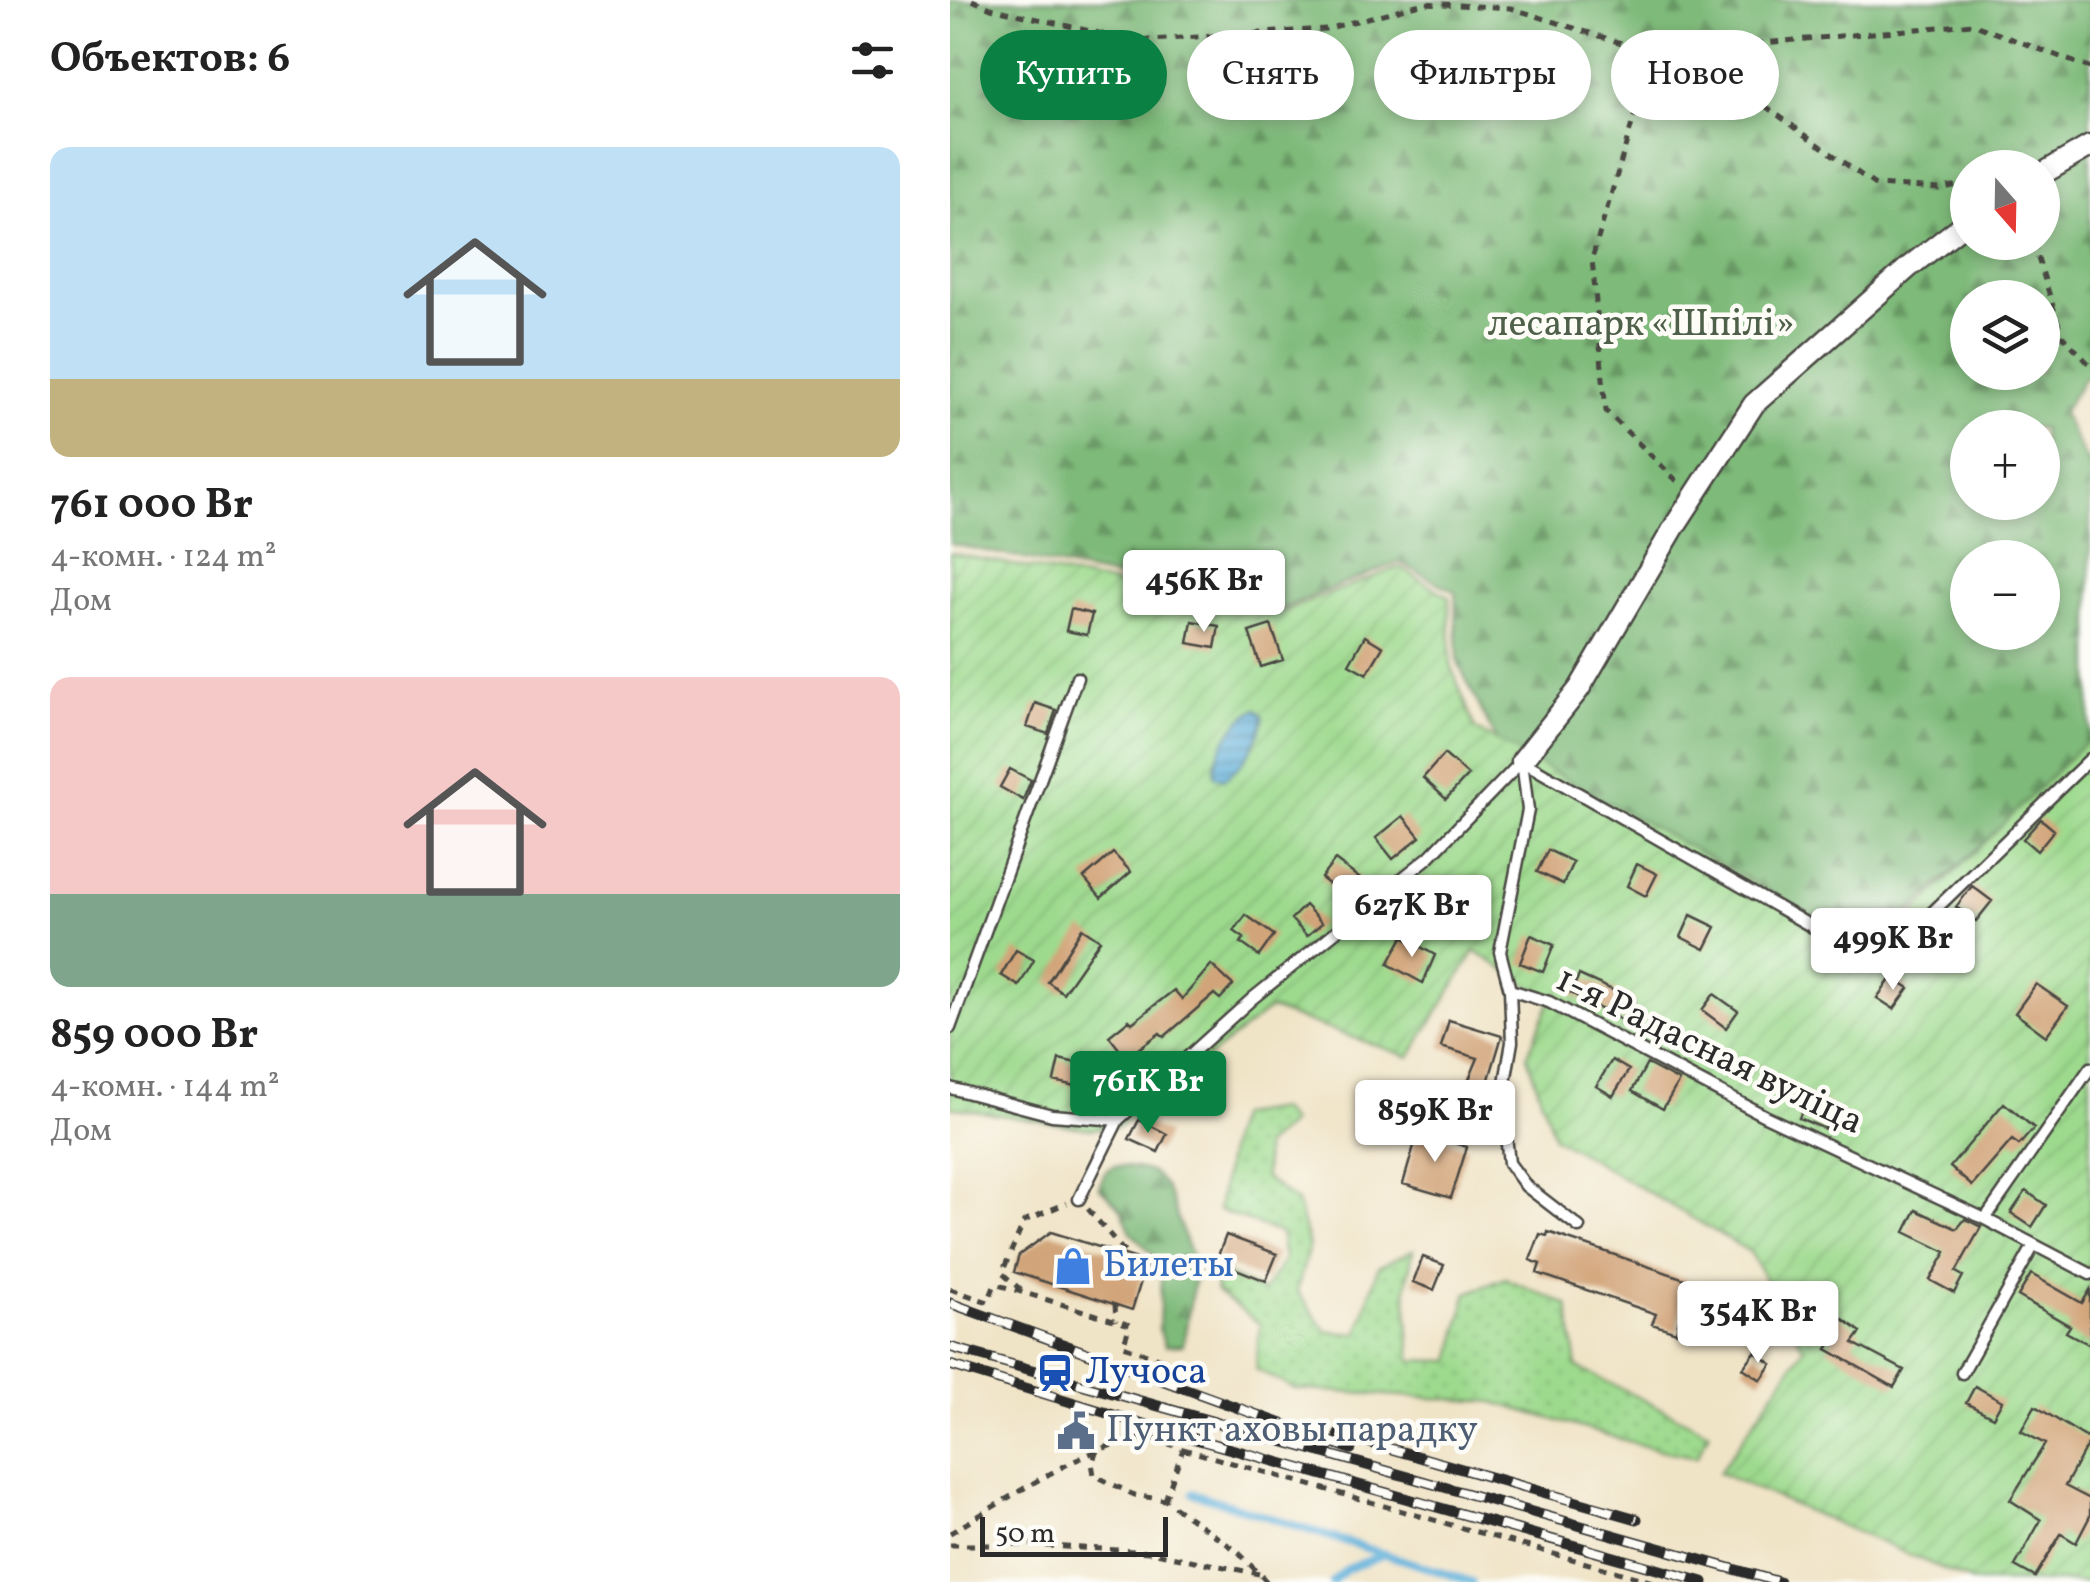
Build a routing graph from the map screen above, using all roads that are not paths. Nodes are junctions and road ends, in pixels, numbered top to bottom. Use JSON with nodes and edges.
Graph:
{"nodes":[{"id":1,"x":2090,"y":146,"type":"edge"},
{"id":2,"x":2060,"y":164,"type":"edge"},
{"id":3,"x":1950,"y":234,"type":"edge"},
{"id":4,"x":1077,"y":678,"type":"dead end"},
{"id":5,"x":2090,"y":759,"type":"edge"},
{"id":6,"x":1522,"y":761,"type":"junction"},
{"id":7,"x":1510,"y":990,"type":"junction"},
{"id":8,"x":950,"y":1028,"type":"edge"},
{"id":9,"x":2090,"y":1068,"type":"edge"},
{"id":10,"x":950,"y":1088,"type":"edge"},
{"id":11,"x":1118,"y":1120,"type":"junction"},
{"id":12,"x":1079,"y":1199,"type":"road end"},
{"id":13,"x":1985,"y":1219,"type":"junction"},
{"id":14,"x":1580,"y":1227,"type":"dead end"},
{"id":15,"x":2034,"y":1245,"type":"junction"},
{"id":16,"x":2090,"y":1274,"type":"edge"},
{"id":17,"x":1962,"y":1374,"type":"dead end"}],
"edges":[{"from":1,"to":2,"type":"street"},
{"from":3,"to":6,"type":"street"},
{"from":4,"to":8,"type":"lane"},
{"from":5,"to":6,"type":"lane"},
{"from":6,"to":7,"type":"lane","name":"1-я Радасная вуліца"},
{"from":6,"to":11,"type":"lane"},
{"from":7,"to":13,"type":"lane","name":"1-я Радасная вуліца"},
{"from":7,"to":14,"type":"lane"},
{"from":9,"to":13,"type":"lane"},
{"from":10,"to":11,"type":"lane"},
{"from":11,"to":12,"type":"lane"},
{"from":13,"to":15,"type":"lane","name":"1-я Радасная вуліца"},
{"from":15,"to":16,"type":"lane","name":"1-я Радасная вуліца"},
{"from":15,"to":17,"type":"lane"}]}
